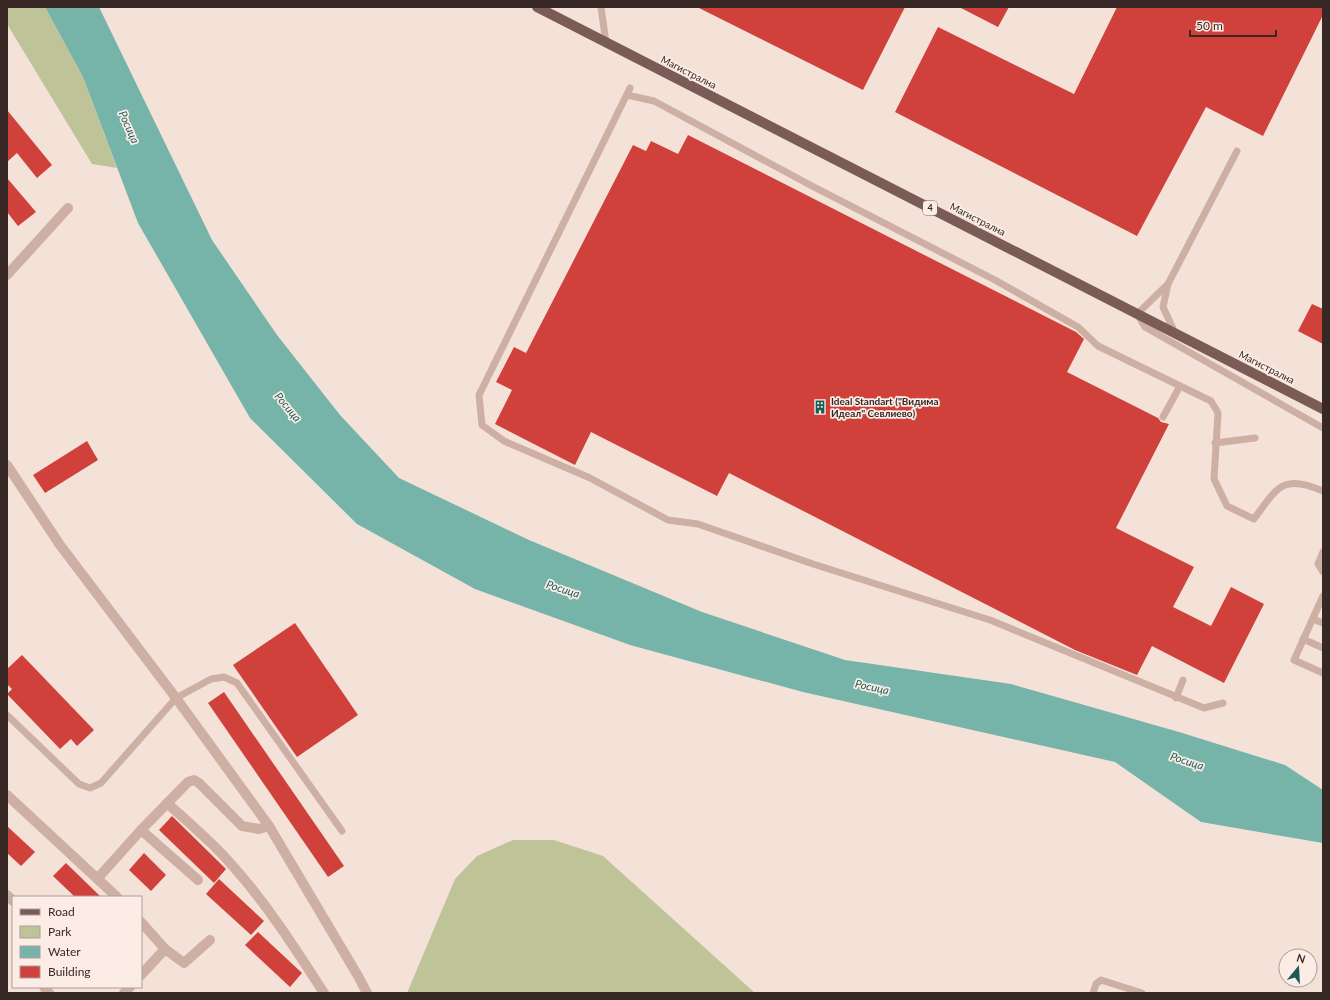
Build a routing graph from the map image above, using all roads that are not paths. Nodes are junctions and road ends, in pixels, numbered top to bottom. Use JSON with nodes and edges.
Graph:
{"nodes":[{"id":1,"x":537,"y":7,"type":"edge"},
{"id":2,"x":601,"y":7,"type":"edge"},
{"id":3,"x":606,"y":43,"type":"junction"},
{"id":4,"x":630,"y":88,"type":"dead end"},
{"id":5,"x":627,"y":95,"type":"junction"},
{"id":6,"x":1237,"y":151,"type":"dead end"},
{"id":7,"x":68,"y":208,"type":"dead end"},
{"id":8,"x":7,"y":275,"type":"edge"},
{"id":9,"x":1168,"y":284,"type":"junction"},
{"id":10,"x":1137,"y":314,"type":"junction"},
{"id":11,"x":1175,"y":333,"type":"junction"},
{"id":12,"x":1180,"y":386,"type":"junction"},
{"id":13,"x":1323,"y":409,"type":"edge"},
{"id":14,"x":1163,"y":417,"type":"dead end"},
{"id":15,"x":1323,"y":428,"type":"edge"},
{"id":16,"x":1255,"y":438,"type":"dead end"},
{"id":17,"x":1215,"y":443,"type":"junction"},
{"id":18,"x":7,"y":465,"type":"edge"},
{"id":19,"x":1323,"y":491,"type":"edge"},
{"id":20,"x":1323,"y":552,"type":"edge"},
{"id":21,"x":1323,"y":572,"type":"edge"},
{"id":22,"x":1322,"y":599,"type":"edge"},
{"id":23,"x":1313,"y":619,"type":"junction"},
{"id":24,"x":1323,"y":623,"type":"edge"},
{"id":25,"x":1303,"y":639,"type":"junction"},
{"id":26,"x":1323,"y":648,"type":"edge"},
{"id":27,"x":1323,"y":673,"type":"edge"},
{"id":28,"x":1183,"y":680,"type":"dead end"},
{"id":29,"x":176,"y":698,"type":"junction"},
{"id":30,"x":1176,"y":698,"type":"junction"},
{"id":31,"x":1223,"y":703,"type":"dead end"},
{"id":32,"x":7,"y":715,"type":"edge"},
{"id":33,"x":7,"y":795,"type":"edge"},
{"id":34,"x":168,"y":803,"type":"junction"},
{"id":35,"x":269,"y":826,"type":"junction"},
{"id":36,"x":141,"y":830,"type":"junction"},
{"id":37,"x":342,"y":831,"type":"dead end"},
{"id":38,"x":98,"y":878,"type":"junction"},
{"id":39,"x":198,"y":880,"type":"dead end"},
{"id":40,"x":116,"y":896,"type":"edge"},
{"id":41,"x":142,"y":923,"type":"edge"},
{"id":42,"x":210,"y":940,"type":"dead end"},
{"id":43,"x":165,"y":949,"type":"junction"},
{"id":44,"x":142,"y":974,"type":"edge"},
{"id":45,"x":324,"y":993,"type":"edge"},
{"id":46,"x":367,"y":993,"type":"edge"},
{"id":47,"x":1093,"y":993,"type":"edge"},
{"id":48,"x":1142,"y":993,"type":"edge"}],
"edges":[{"from":1,"to":3,"type":"main road","name":"Магистрална","number":"4"},
{"from":2,"to":3,"type":"lane"},
{"from":3,"to":10,"type":"main road","name":"Магистрална","number":"4"},
{"from":4,"to":5,"type":"lane"},
{"from":5,"to":12,"type":"lane"},
{"from":5,"to":30,"type":"lane"},
{"from":6,"to":9,"type":"lane"},
{"from":7,"to":8,"type":"street"},
{"from":9,"to":10,"type":"lane"},
{"from":9,"to":11,"type":"lane"},
{"from":10,"to":11,"type":"main road","name":"Магистрална","number":"4"},
{"from":10,"to":15,"type":"lane"},
{"from":11,"to":13,"type":"main road","name":"Магистрална","number":"4"},
{"from":12,"to":14,"type":"lane"},
{"from":12,"to":17,"type":"lane"},
{"from":16,"to":17,"type":"lane"},
{"from":17,"to":19,"type":"lane"},
{"from":18,"to":29,"type":"street"},
{"from":20,"to":21,"type":"lane"},
{"from":22,"to":23,"type":"lane"},
{"from":23,"to":24,"type":"lane"},
{"from":23,"to":25,"type":"lane"},
{"from":25,"to":26,"type":"lane"},
{"from":25,"to":27,"type":"lane"},
{"from":28,"to":30,"type":"lane"},
{"from":29,"to":32,"type":"lane"},
{"from":29,"to":35,"type":"street"},
{"from":29,"to":37,"type":"lane"},
{"from":30,"to":31,"type":"lane"},
{"from":33,"to":38,"type":"street"},
{"from":34,"to":35,"type":"street"},
{"from":34,"to":36,"type":"street"},
{"from":34,"to":45,"type":"street"},
{"from":35,"to":46,"type":"street"},
{"from":36,"to":38,"type":"street"},
{"from":36,"to":39,"type":"street"},
{"from":38,"to":40,"type":"street"},
{"from":41,"to":43,"type":"street"},
{"from":42,"to":43,"type":"street"},
{"from":43,"to":44,"type":"street"},
{"from":47,"to":48,"type":"lane"}]}
